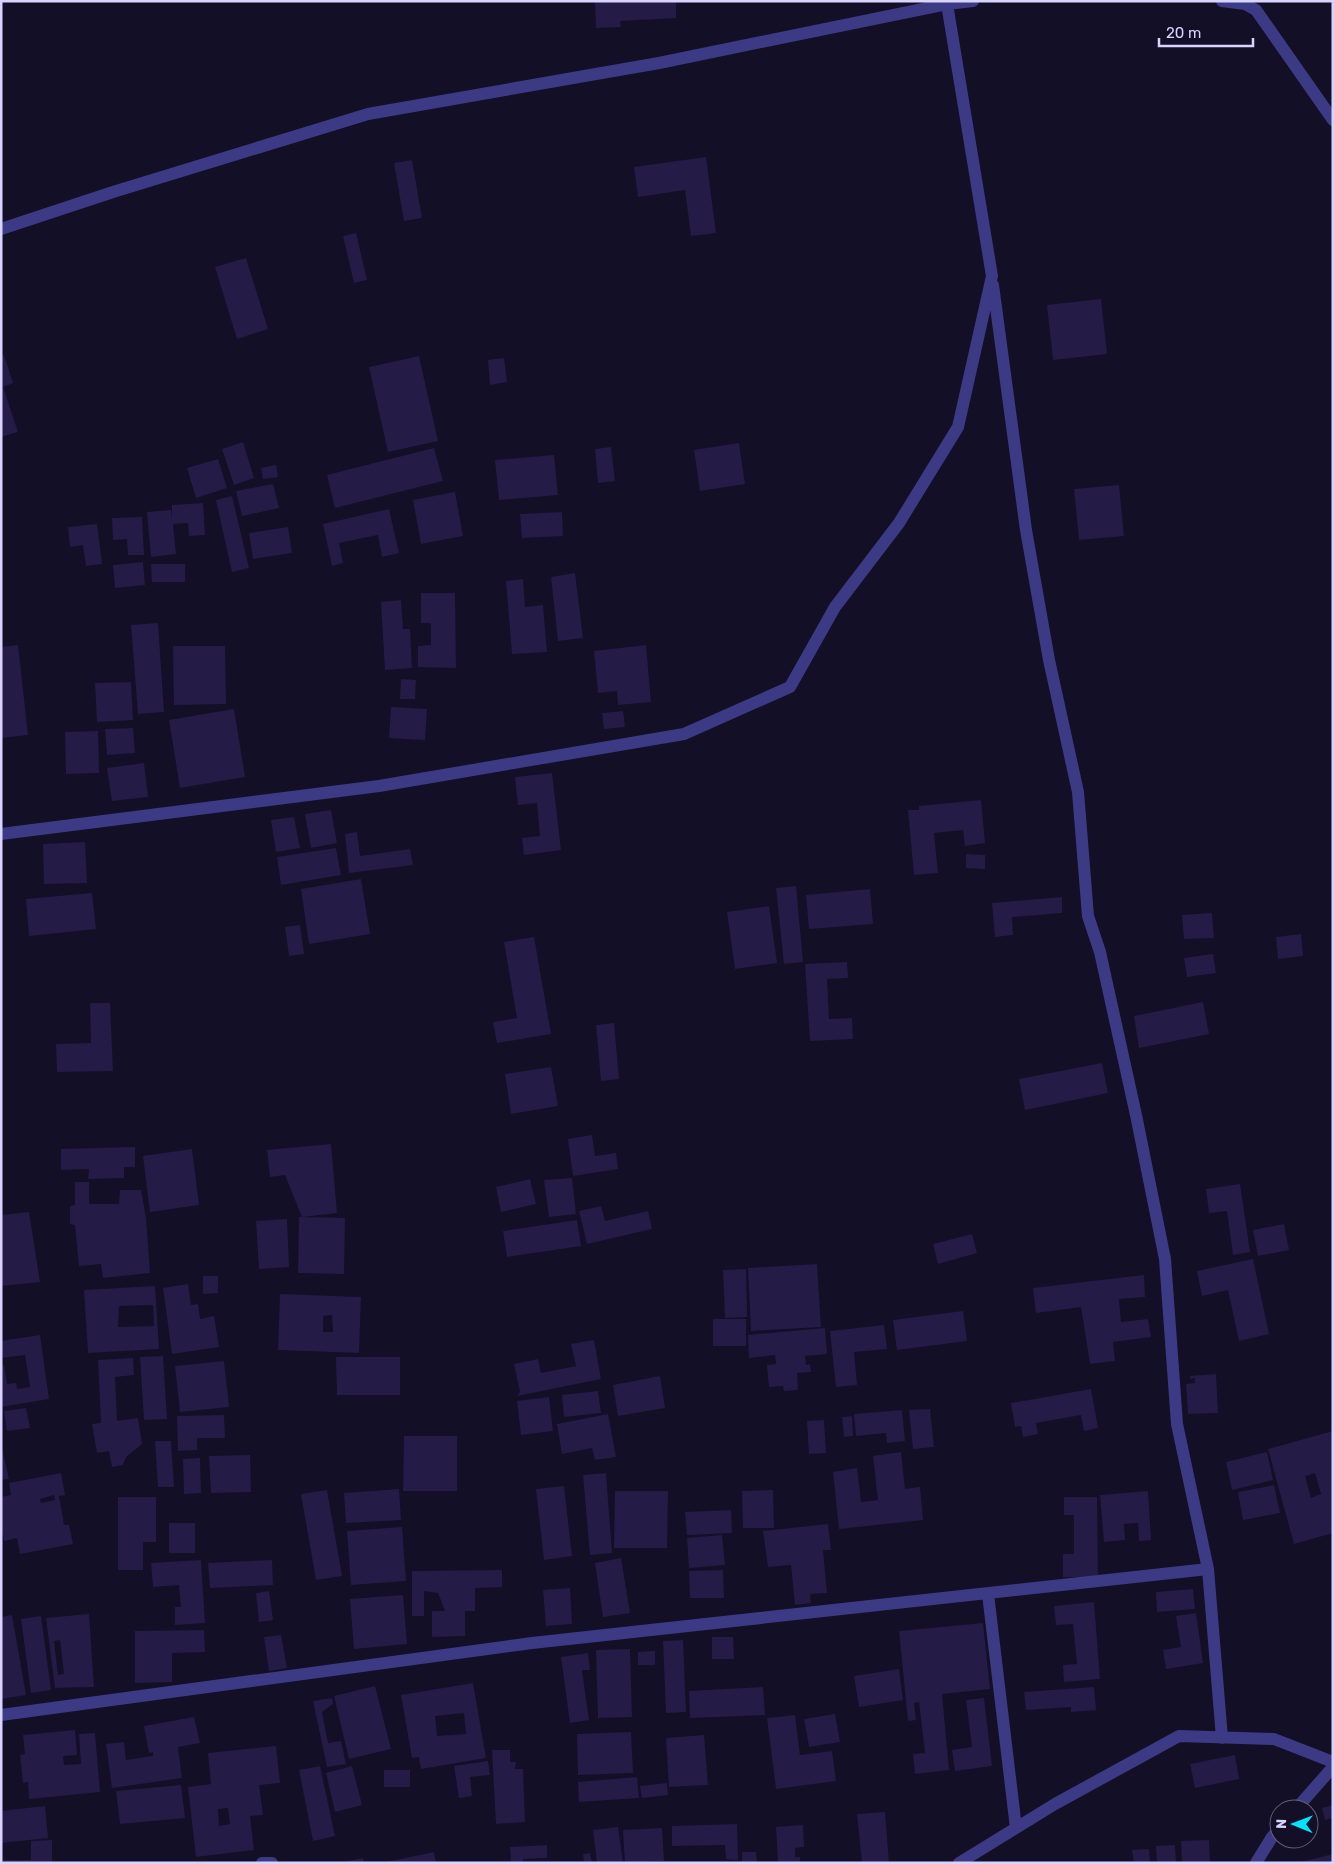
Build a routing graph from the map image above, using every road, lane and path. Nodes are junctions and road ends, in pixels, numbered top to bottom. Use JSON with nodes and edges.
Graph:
{"nodes":[{"id":1,"x":973,"y":1,"type":"edge"},
{"id":2,"x":1222,"y":1,"type":"edge"},
{"id":3,"x":947,"y":4,"type":"junction"},
{"id":4,"x":1333,"y":120,"type":"edge"},
{"id":5,"x":1,"y":229,"type":"edge"},
{"id":6,"x":992,"y":276,"type":"junction"},
{"id":7,"x":1,"y":834,"type":"edge"},
{"id":8,"x":1208,"y":1569,"type":"junction"},
{"id":9,"x":988,"y":1594,"type":"junction"},
{"id":10,"x":1,"y":1715,"type":"edge"},
{"id":11,"x":1222,"y":1738,"type":"junction"},
{"id":12,"x":1333,"y":1762,"type":"edge"},
{"id":13,"x":1333,"y":1767,"type":"edge"},
{"id":14,"x":1305,"y":1799,"type":"edge"},
{"id":15,"x":1016,"y":1828,"type":"junction"},
{"id":16,"x":1269,"y":1842,"type":"edge"},
{"id":17,"x":262,"y":1863,"type":"edge"},
{"id":18,"x":272,"y":1863,"type":"edge"},
{"id":19,"x":960,"y":1863,"type":"edge"},
{"id":20,"x":1256,"y":1863,"type":"edge"}],
"edges":[{"from":1,"to":3,"type":"street"},
{"from":2,"to":4,"type":"street"},
{"from":3,"to":5,"type":"street"},
{"from":3,"to":6,"type":"street"},
{"from":6,"to":7,"type":"street"},
{"from":6,"to":8,"type":"street"},
{"from":8,"to":9,"type":"street"},
{"from":8,"to":11,"type":"street"},
{"from":9,"to":10,"type":"street"},
{"from":9,"to":15,"type":"street"},
{"from":11,"to":12,"type":"street"},
{"from":11,"to":15,"type":"street"},
{"from":13,"to":14,"type":"street"},
{"from":15,"to":19,"type":"street"},
{"from":16,"to":20,"type":"street"},
{"from":17,"to":18,"type":"street"}]}
